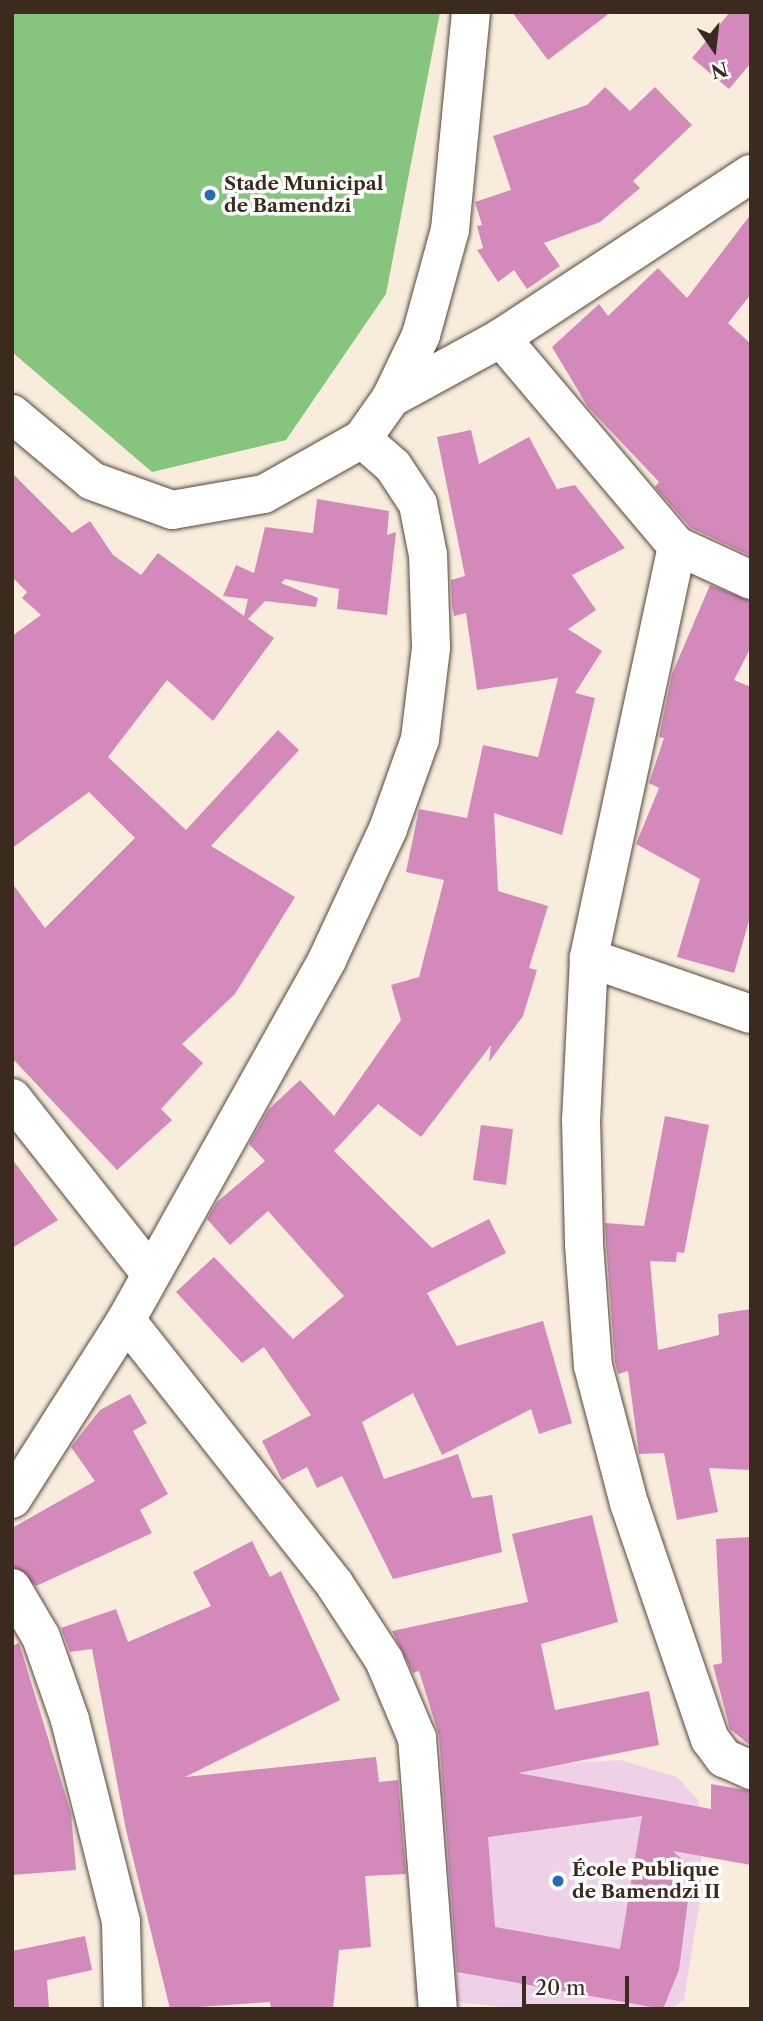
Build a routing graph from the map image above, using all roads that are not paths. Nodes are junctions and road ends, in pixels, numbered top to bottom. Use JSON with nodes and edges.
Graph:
{"nodes":[{"id":1,"x":471,"y":12,"type":"edge"},
{"id":2,"x":751,"y":174,"type":"edge"},
{"id":3,"x":501,"y":338,"type":"junction"},
{"id":4,"x":391,"y":398,"type":"junction"},
{"id":5,"x":12,"y":414,"type":"edge"},
{"id":6,"x":362,"y":439,"type":"junction"},
{"id":7,"x":677,"y":546,"type":"junction"},
{"id":8,"x":751,"y":580,"type":"edge"},
{"id":9,"x":589,"y":958,"type":"junction"},
{"id":10,"x":751,"y":1014,"type":"edge"},
{"id":11,"x":12,"y":1098,"type":"edge"},
{"id":12,"x":150,"y":1273,"type":"junction"},
{"id":13,"x":126,"y":1320,"type":"junction"},
{"id":14,"x":12,"y":1499,"type":"edge"},
{"id":15,"x":12,"y":1588,"type":"edge"},
{"id":16,"x":751,"y":1770,"type":"edge"},
{"id":17,"x":123,"y":2009,"type":"edge"},
{"id":18,"x":438,"y":2009,"type":"edge"}],
"edges":[{"from":1,"to":4,"type":"street"},
{"from":2,"to":3,"type":"street"},
{"from":3,"to":4,"type":"street"},
{"from":3,"to":7,"type":"street"},
{"from":4,"to":6,"type":"street"},
{"from":5,"to":6,"type":"street"},
{"from":6,"to":12,"type":"street"},
{"from":7,"to":8,"type":"street"},
{"from":7,"to":9,"type":"street"},
{"from":9,"to":10,"type":"street"},
{"from":9,"to":16,"type":"street"},
{"from":11,"to":12,"type":"street"},
{"from":12,"to":13,"type":"street"},
{"from":13,"to":14,"type":"street"},
{"from":13,"to":18,"type":"street"},
{"from":15,"to":17,"type":"street"}]}
